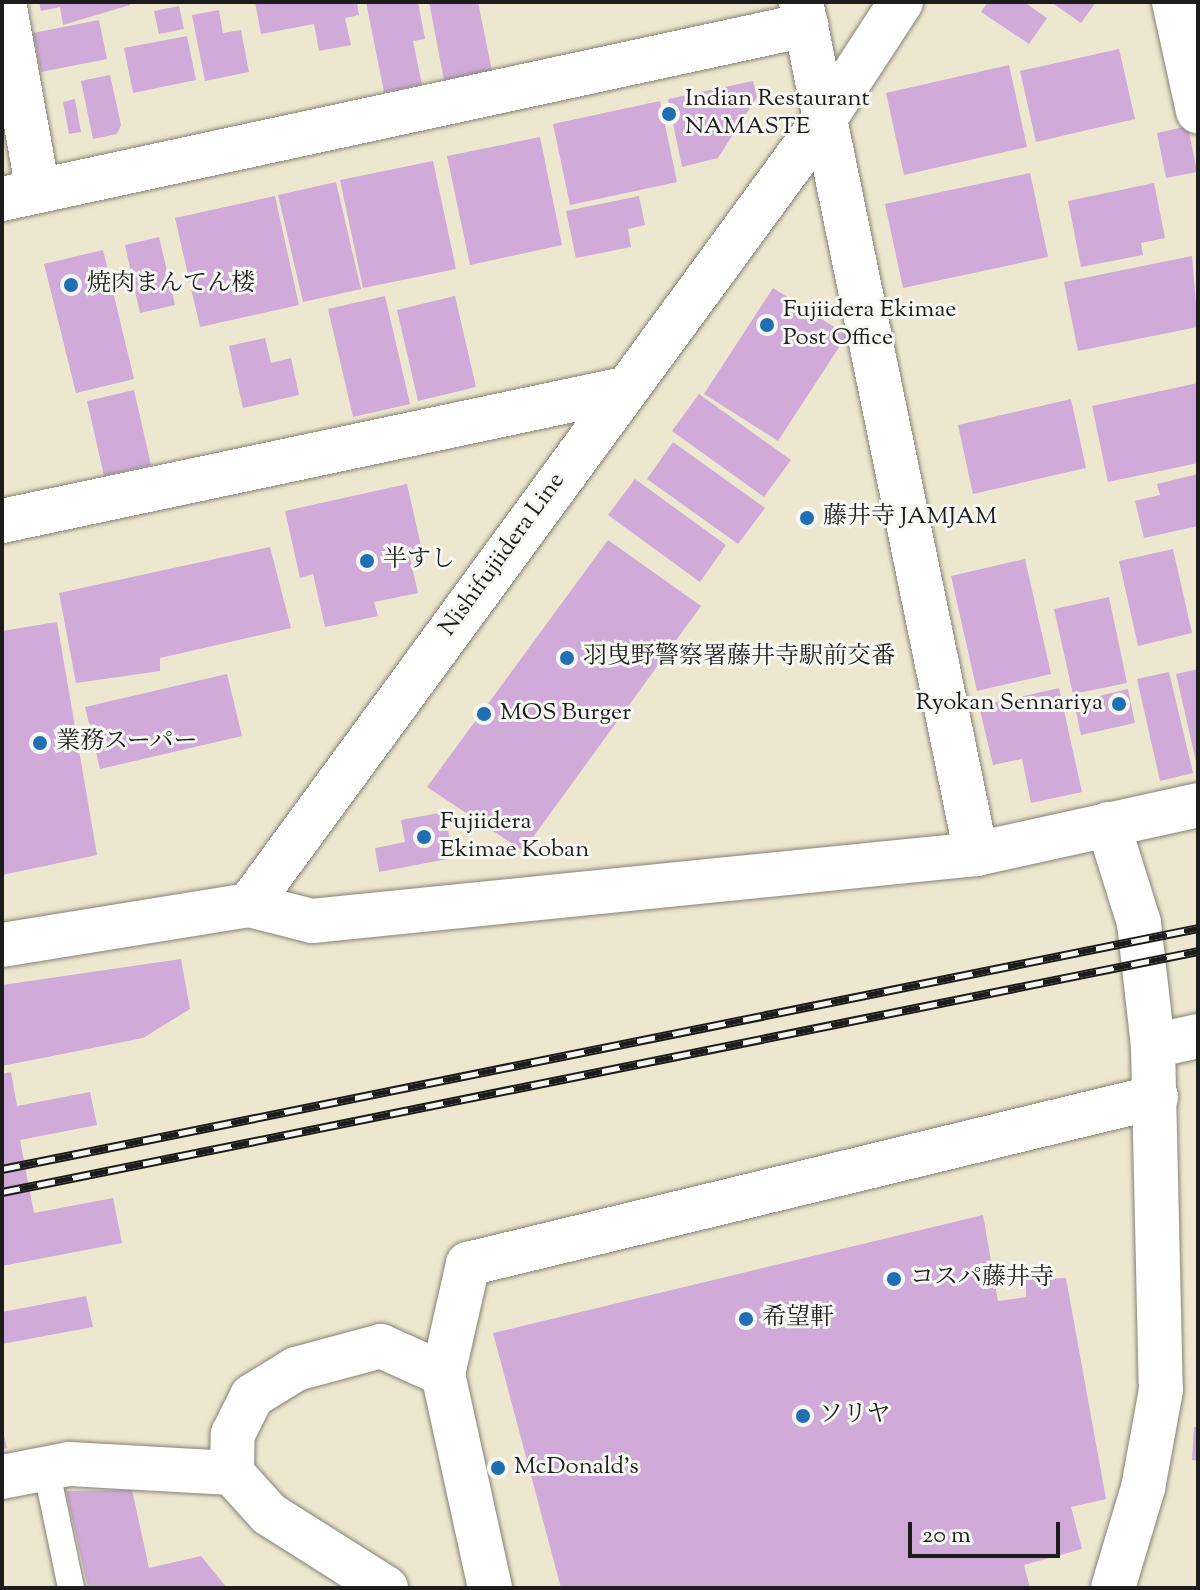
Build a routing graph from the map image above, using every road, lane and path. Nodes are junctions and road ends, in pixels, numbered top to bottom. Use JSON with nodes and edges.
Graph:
{"nodes":[{"id":1,"x":4,"y":2,"type":"edge"},
{"id":2,"x":901,"y":2,"type":"edge"},
{"id":3,"x":1174,"y":2,"type":"edge"},
{"id":4,"x":804,"y":14,"type":"edge"},
{"id":5,"x":1198,"y":111,"type":"edge"},
{"id":6,"x":824,"y":120,"type":"junction"},
{"id":7,"x":20,"y":195,"type":"edge"},
{"id":8,"x":624,"y":389,"type":"junction"},
{"id":9,"x":2,"y":521,"type":"edge"},
{"id":10,"x":1198,"y":805,"type":"edge"},
{"id":11,"x":1108,"y":824,"type":"junction"},
{"id":12,"x":976,"y":854,"type":"junction"},
{"id":13,"x":249,"y":905,"type":"junction"},
{"id":14,"x":2,"y":945,"type":"edge"},
{"id":15,"x":1198,"y":1036,"type":"edge"},
{"id":16,"x":1153,"y":1046,"type":"junction"},
{"id":17,"x":1156,"y":1097,"type":"junction"},
{"id":18,"x":443,"y":1374,"type":"junction"},
{"id":19,"x":46,"y":1468,"type":"junction"},
{"id":20,"x":232,"y":1473,"type":"junction"},
{"id":21,"x":2,"y":1477,"type":"edge"},
{"id":22,"x":71,"y":1588,"type":"edge"},
{"id":23,"x":386,"y":1588,"type":"edge"},
{"id":24,"x":490,"y":1588,"type":"edge"},
{"id":25,"x":1113,"y":1588,"type":"edge"}],
"edges":[{"from":1,"to":7,"type":"street"},
{"from":2,"to":6,"type":"street","name":"Nishifujiidera Line"},
{"from":3,"to":5,"type":"street"},
{"from":4,"to":6,"type":"street"},
{"from":4,"to":7,"type":"street"},
{"from":6,"to":8,"type":"street","name":"Nishifujiidera Line"},
{"from":6,"to":12,"type":"street"},
{"from":8,"to":9,"type":"street"},
{"from":8,"to":13,"type":"street","name":"Nishifujiidera Line"},
{"from":10,"to":11,"type":"street"},
{"from":11,"to":12,"type":"street"},
{"from":11,"to":16,"type":"street"},
{"from":12,"to":13,"type":"street"},
{"from":13,"to":14,"type":"street"},
{"from":15,"to":16,"type":"street"},
{"from":16,"to":17,"type":"street"},
{"from":17,"to":18,"type":"street"},
{"from":17,"to":25,"type":"street"},
{"from":18,"to":20,"type":"street"},
{"from":18,"to":24,"type":"street"},
{"from":19,"to":20,"type":"street"},
{"from":19,"to":21,"type":"street"},
{"from":19,"to":22,"type":"lane"},
{"from":20,"to":23,"type":"street"}]}
